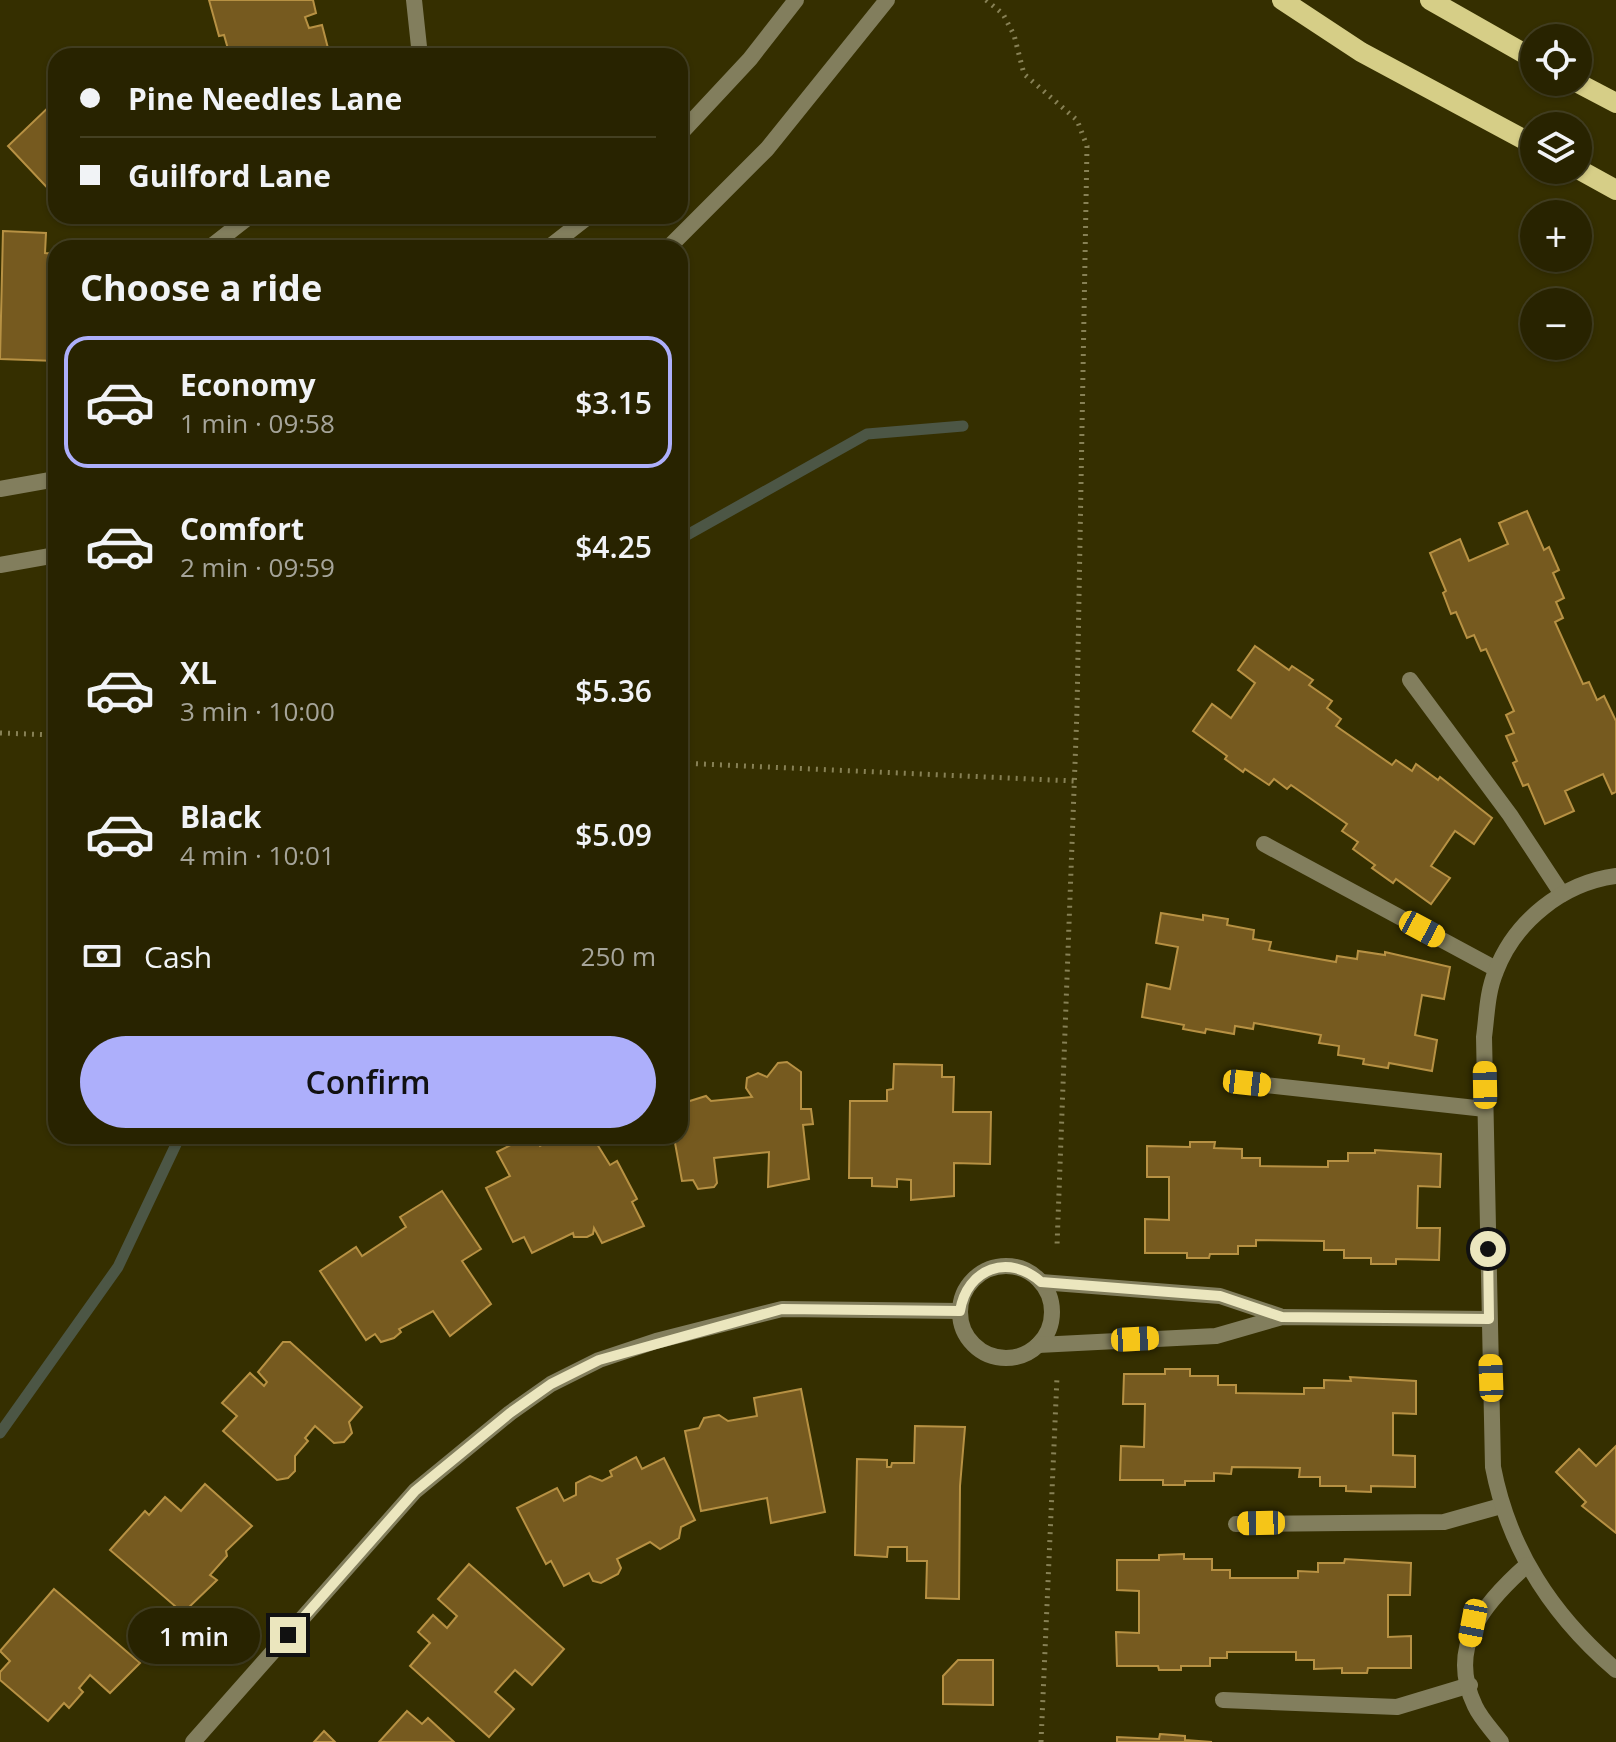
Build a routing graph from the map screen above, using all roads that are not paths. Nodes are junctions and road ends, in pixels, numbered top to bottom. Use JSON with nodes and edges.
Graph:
{"nodes":[{"id":1,"x":414,"y":0,"type":"edge"},
{"id":2,"x":796,"y":0,"type":"edge"},
{"id":3,"x":887,"y":0,"type":"edge"},
{"id":4,"x":1282,"y":0,"type":"edge"},
{"id":5,"x":1430,"y":0,"type":"edge"},
{"id":6,"x":419,"y":48,"type":"edge"},
{"id":7,"x":1520,"y":51,"type":"edge"},
{"id":8,"x":1592,"y":90,"type":"edge"},
{"id":9,"x":1616,"y":103,"type":"edge"},
{"id":10,"x":688,"y":125,"type":"edge"},
{"id":11,"x":1520,"y":137,"type":"edge"},
{"id":12,"x":1592,"y":177,"type":"edge"},
{"id":13,"x":1616,"y":190,"type":"edge"},
{"id":14,"x":240,"y":224,"type":"edge"},
{"id":15,"x":579,"y":224,"type":"edge"},
{"id":16,"x":219,"y":240,"type":"edge"},
{"id":17,"x":558,"y":240,"type":"edge"},
{"id":18,"x":676,"y":240,"type":"edge"},
{"id":19,"x":48,"y":480,"type":"edge"},
{"id":20,"x":0,"y":489,"type":"edge"},
{"id":21,"x":48,"y":556,"type":"edge"},
{"id":22,"x":0,"y":565,"type":"edge"},
{"id":23,"x":1410,"y":680,"type":"dead end"},
{"id":24,"x":1264,"y":844,"type":"dead end"},
{"id":25,"x":1616,"y":876,"type":"edge"},
{"id":26,"x":1562,"y":894,"type":"junction"},
{"id":27,"x":1496,"y":969,"type":"junction"},
{"id":28,"x":1247,"y":1083,"type":"dead end"},
{"id":29,"x":1485,"y":1109,"type":"junction"},
{"id":30,"x":1041,"y":1282,"type":"junction"},
{"id":31,"x":960,"y":1311,"type":"junction"},
{"id":32,"x":1282,"y":1317,"type":"junction"},
{"id":33,"x":1489,"y":1319,"type":"junction"},
{"id":34,"x":1038,"y":1345,"type":"junction"},
{"id":35,"x":1501,"y":1506,"type":"junction"},
{"id":36,"x":1236,"y":1524,"type":"dead end"},
{"id":37,"x":1527,"y":1565,"type":"junction"},
{"id":38,"x":1616,"y":1670,"type":"edge"},
{"id":39,"x":1470,"y":1685,"type":"junction"},
{"id":40,"x":1223,"y":1700,"type":"dead end"},
{"id":41,"x":193,"y":1742,"type":"edge"},
{"id":42,"x":1501,"y":1742,"type":"edge"}],
"edges":[{"from":1,"to":6,"type":"street"},
{"from":2,"to":10,"type":"street"},
{"from":3,"to":18,"type":"street"},
{"from":4,"to":11,"type":"main road"},
{"from":5,"to":7,"type":"main road"},
{"from":8,"to":9,"type":"main road"},
{"from":12,"to":13,"type":"main road"},
{"from":14,"to":16,"type":"street"},
{"from":15,"to":17,"type":"street"},
{"from":19,"to":20,"type":"street"},
{"from":21,"to":22,"type":"street"},
{"from":23,"to":26,"type":"street"},
{"from":24,"to":27,"type":"street"},
{"from":25,"to":26,"type":"street"},
{"from":26,"to":27,"type":"street"},
{"from":27,"to":29,"type":"street"},
{"from":28,"to":29,"type":"street"},
{"from":29,"to":33,"type":"street"},
{"from":30,"to":31,"type":"street"},
{"from":30,"to":32,"type":"street"},
{"from":30,"to":34,"type":"street"},
{"from":31,"to":34,"type":"street"},
{"from":31,"to":41,"type":"street"},
{"from":32,"to":33,"type":"street"},
{"from":32,"to":34,"type":"street"},
{"from":33,"to":35,"type":"street"},
{"from":35,"to":36,"type":"street"},
{"from":35,"to":37,"type":"street"},
{"from":37,"to":38,"type":"street"},
{"from":37,"to":39,"type":"street"},
{"from":39,"to":40,"type":"street"},
{"from":39,"to":42,"type":"street"}]}
